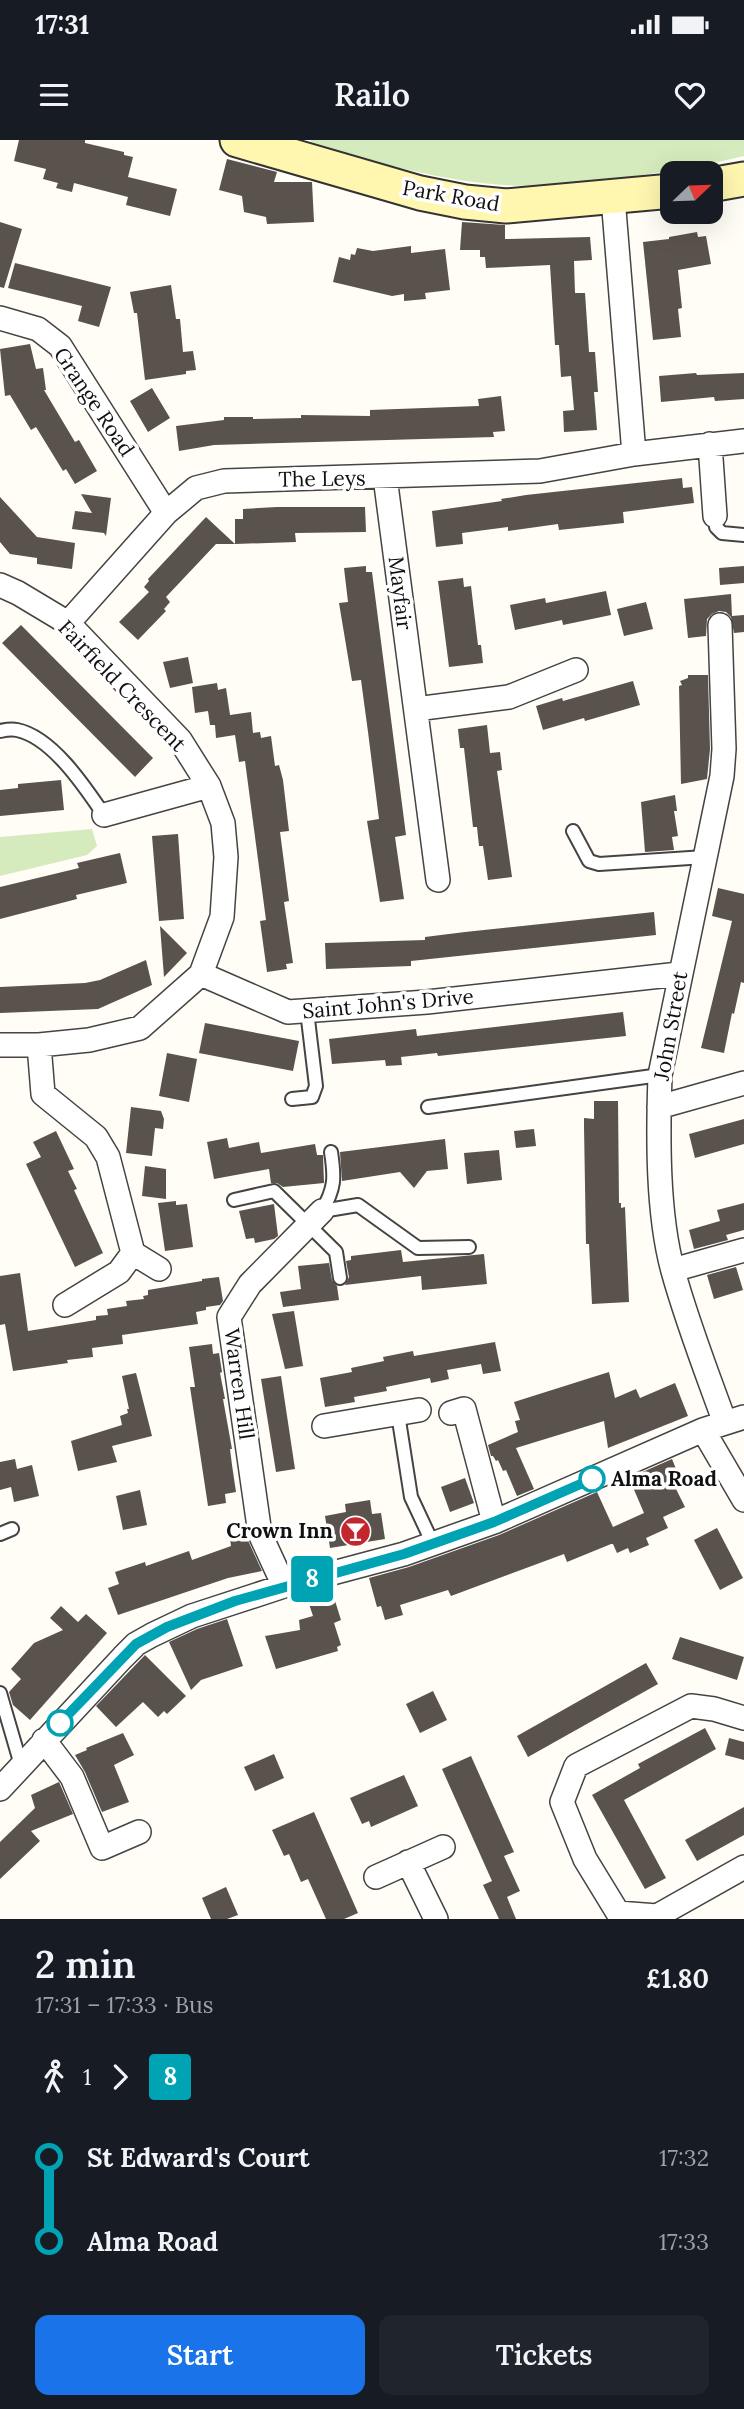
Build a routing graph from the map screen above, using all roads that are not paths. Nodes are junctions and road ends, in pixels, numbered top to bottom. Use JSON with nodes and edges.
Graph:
{"nodes":[{"id":1,"x":237,"y":140,"type":"edge"},
{"id":2,"x":744,"y":179,"type":"edge"},
{"id":3,"x":723,"y":183,"type":"edge"},
{"id":4,"x":660,"y":192,"type":"edge"},
{"id":5,"x":613,"y":198,"type":"junction"},
{"id":6,"x":0,"y":318,"type":"edge"},
{"id":7,"x":744,"y":441,"type":"edge"},
{"id":8,"x":710,"y":444,"type":"junction"},
{"id":9,"x":634,"y":454,"type":"junction"},
{"id":10,"x":385,"y":477,"type":"junction"},
{"id":11,"x":166,"y":513,"type":"junction"},
{"id":12,"x":715,"y":516,"type":"joint"},
{"id":13,"x":744,"y":535,"type":"edge"},
{"id":14,"x":0,"y":585,"type":"edge"},
{"id":15,"x":68,"y":623,"type":"junction"},
{"id":16,"x":720,"y":625,"type":"dead end"},
{"id":17,"x":576,"y":670,"type":"dead end"},
{"id":18,"x":416,"y":709,"type":"junction"},
{"id":19,"x":0,"y":731,"type":"edge"},
{"id":20,"x":733,"y":776,"type":"edge"},
{"id":21,"x":209,"y":786,"type":"junction"},
{"id":22,"x":104,"y":815,"type":"joint"},
{"id":23,"x":573,"y":831,"type":"dead end"},
{"id":24,"x":705,"y":857,"type":"junction"},
{"id":25,"x":438,"y":880,"type":"dead end"},
{"id":26,"x":201,"y":974,"type":"junction"},
{"id":27,"x":679,"y":974,"type":"junction"},
{"id":28,"x":307,"y":1011,"type":"junction"},
{"id":29,"x":0,"y":1045,"type":"edge"},
{"id":30,"x":39,"y":1045,"type":"junction"},
{"id":31,"x":660,"y":1074,"type":"junction"},
{"id":32,"x":744,"y":1083,"type":"edge"},
{"id":33,"x":292,"y":1099,"type":"dead end"},
{"id":34,"x":428,"y":1107,"type":"dead end"},
{"id":35,"x":659,"y":1107,"type":"junction"},
{"id":36,"x":331,"y":1152,"type":"dead end"},
{"id":37,"x":234,"y":1200,"type":"dead end"},
{"id":38,"x":315,"y":1218,"type":"junction"},
{"id":39,"x":469,"y":1247,"type":"dead end"},
{"id":40,"x":744,"y":1250,"type":"edge"},
{"id":41,"x":133,"y":1253,"type":"junction"},
{"id":42,"x":159,"y":1269,"type":"dead end"},
{"id":43,"x":673,"y":1270,"type":"junction"},
{"id":44,"x":340,"y":1278,"type":"dead end"},
{"id":45,"x":65,"y":1305,"type":"dead end"},
{"id":46,"x":408,"y":1412,"type":"joint"},
{"id":47,"x":450,"y":1413,"type":"dead end"},
{"id":48,"x":724,"y":1424,"type":"edge"},
{"id":49,"x":324,"y":1426,"type":"dead end"},
{"id":50,"x":744,"y":1500,"type":"edge"},
{"id":51,"x":494,"y":1522,"type":"junction"},
{"id":52,"x":433,"y":1544,"type":"junction"},
{"id":53,"x":284,"y":1586,"type":"junction"},
{"id":54,"x":0,"y":1693,"type":"edge"},
{"id":55,"x":744,"y":1718,"type":"edge"},
{"id":56,"x":44,"y":1740,"type":"junction"},
{"id":57,"x":21,"y":1765,"type":"junction"},
{"id":58,"x":0,"y":1789,"type":"edge"},
{"id":59,"x":139,"y":1832,"type":"dead end"},
{"id":60,"x":443,"y":1847,"type":"dead end"},
{"id":61,"x":408,"y":1862,"type":"junction"},
{"id":62,"x":744,"y":1867,"type":"edge"},
{"id":63,"x":376,"y":1877,"type":"dead end"},
{"id":64,"x":436,"y":1919,"type":"edge"}],
"edges":[{"from":1,"to":5,"type":"main road","name":"Park Road"},
{"from":2,"to":3,"type":"main road"},
{"from":4,"to":5,"type":"main road","name":"Park Road"},
{"from":5,"to":9,"type":"street"},
{"from":6,"to":11,"type":"street","name":"Grange Road"},
{"from":7,"to":8,"type":"street","name":"The Leys"},
{"from":8,"to":9,"type":"street","name":"The Leys"},
{"from":8,"to":12,"type":"street"},
{"from":9,"to":10,"type":"street","name":"The Leys"},
{"from":10,"to":11,"type":"street","name":"The Leys"},
{"from":10,"to":18,"type":"street","name":"Mayfair"},
{"from":11,"to":15,"type":"street","name":"The Leys"},
{"from":12,"to":13,"type":"lane"},
{"from":14,"to":15,"type":"street","name":"Fairfield Crescent"},
{"from":15,"to":21,"type":"street","name":"Fairfield Crescent"},
{"from":16,"to":20,"type":"street","name":"John Street"},
{"from":17,"to":18,"type":"street"},
{"from":18,"to":25,"type":"street","name":"Mayfair"},
{"from":19,"to":22,"type":"lane"},
{"from":20,"to":24,"type":"street","name":"John Street"},
{"from":21,"to":22,"type":"street"},
{"from":21,"to":26,"type":"street","name":"Fairfield Crescent"},
{"from":23,"to":24,"type":"lane"},
{"from":24,"to":27,"type":"street","name":"John Street"},
{"from":26,"to":28,"type":"street","name":"Saint John's Drive"},
{"from":26,"to":30,"type":"street"},
{"from":27,"to":28,"type":"street","name":"Saint John's Drive"},
{"from":27,"to":31,"type":"street","name":"John Street"},
{"from":28,"to":33,"type":"lane"},
{"from":29,"to":30,"type":"street"},
{"from":30,"to":41,"type":"street"},
{"from":31,"to":34,"type":"lane"},
{"from":31,"to":35,"type":"street","name":"John Street"},
{"from":32,"to":35,"type":"street"},
{"from":35,"to":43,"type":"street","name":"John Street"},
{"from":36,"to":38,"type":"lane"},
{"from":37,"to":38,"type":"lane"},
{"from":38,"to":39,"type":"lane"},
{"from":38,"to":44,"type":"lane"},
{"from":38,"to":53,"type":"street","name":"Warren Hill"},
{"from":40,"to":43,"type":"street"},
{"from":41,"to":42,"type":"street"},
{"from":41,"to":45,"type":"street"},
{"from":43,"to":48,"type":"street","name":"John Street"},
{"from":46,"to":49,"type":"street"},
{"from":46,"to":52,"type":"lane"},
{"from":47,"to":51,"type":"street"},
{"from":48,"to":50,"type":"street"},
{"from":48,"to":51,"type":"street"},
{"from":51,"to":52,"type":"street"},
{"from":52,"to":53,"type":"street"},
{"from":53,"to":56,"type":"street"},
{"from":54,"to":57,"type":"lane"},
{"from":55,"to":62,"type":"street"},
{"from":56,"to":57,"type":"street"},
{"from":56,"to":59,"type":"street"},
{"from":57,"to":58,"type":"street"},
{"from":60,"to":61,"type":"street"},
{"from":61,"to":63,"type":"street"},
{"from":61,"to":64,"type":"street"}]}
